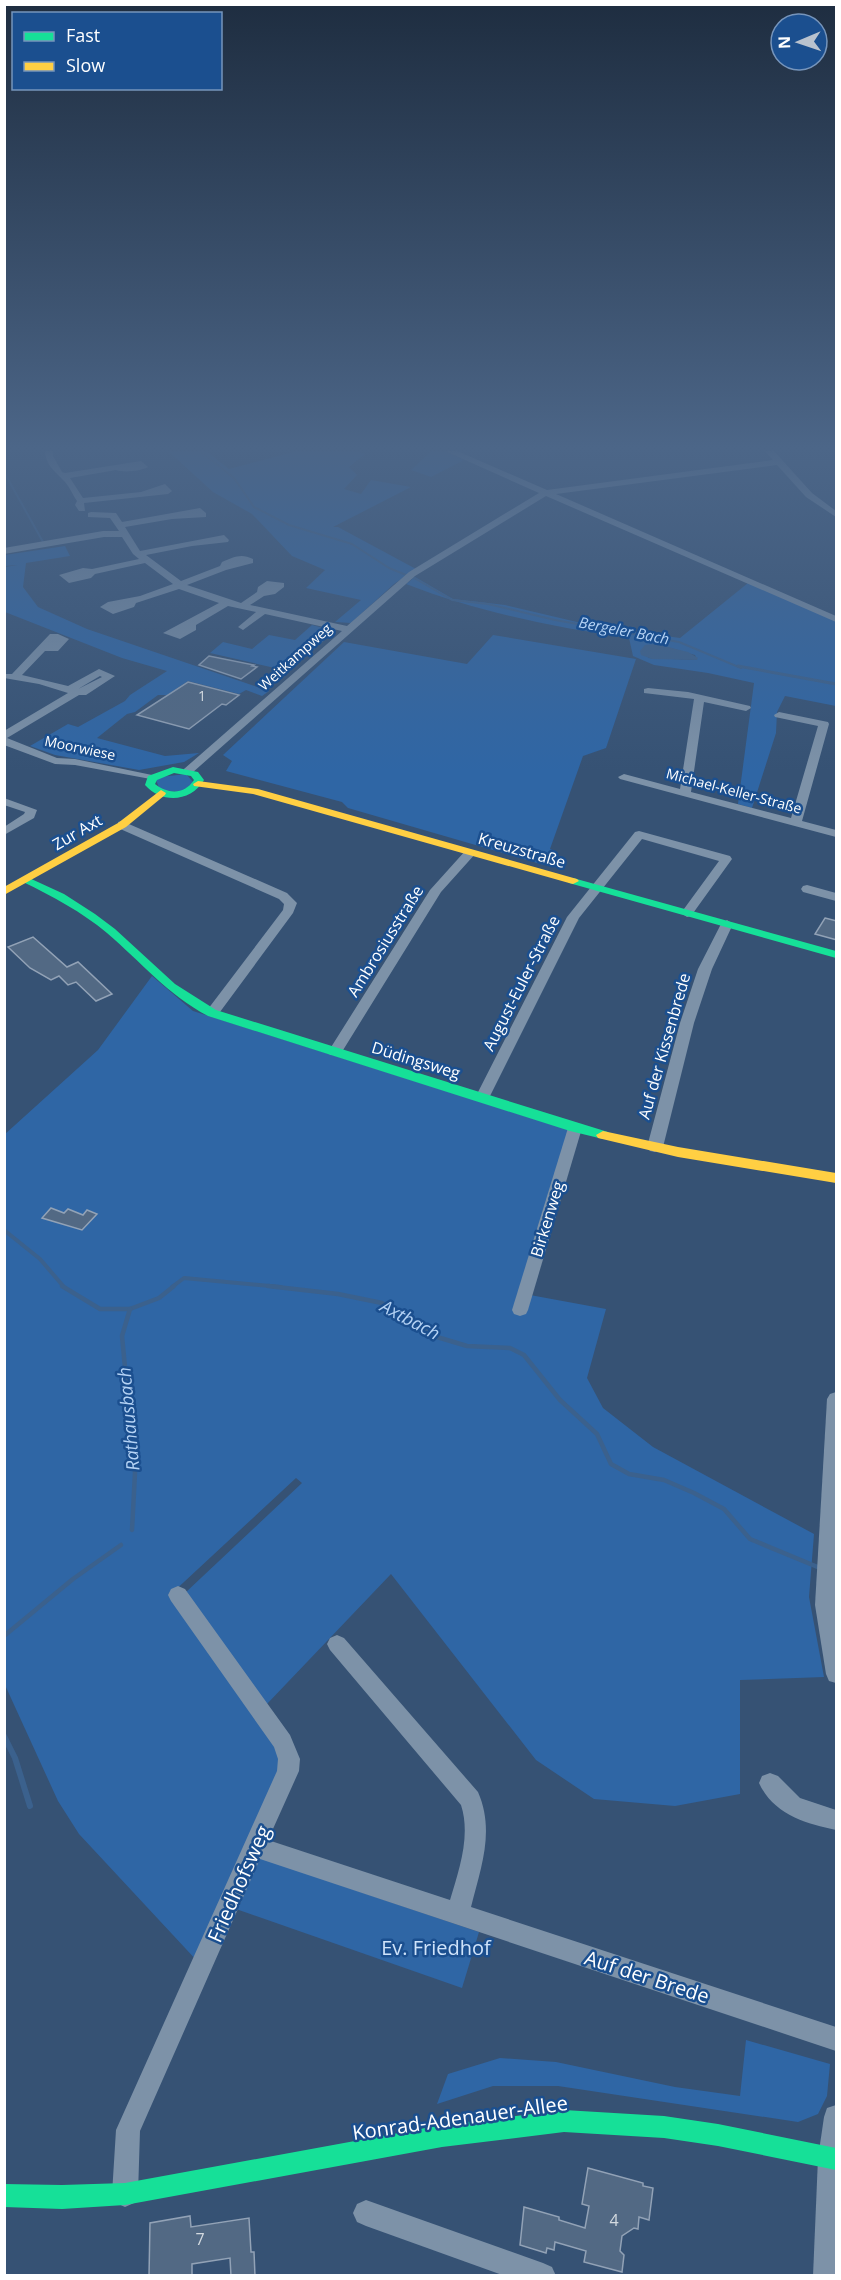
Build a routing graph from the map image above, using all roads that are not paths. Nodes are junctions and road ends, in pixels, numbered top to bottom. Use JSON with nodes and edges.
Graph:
{"nodes":[{"id":1,"x":141,"y":557,"type":"edge"},
{"id":2,"x":142,"y":557,"type":"edge"},
{"id":3,"x":440,"y":557,"type":"edge"},
{"id":4,"x":695,"y":557,"type":"edge"},
{"id":5,"x":225,"y":567,"type":"dead end"},
{"id":6,"x":92,"y":572,"type":"dead end"},
{"id":7,"x":179,"y":584,"type":"junction"},
{"id":8,"x":262,"y":593,"type":"dead end"},
{"id":9,"x":131,"y":601,"type":"dead end"},
{"id":10,"x":226,"y":603,"type":"junction"},
{"id":11,"x":244,"y":605,"type":"junction"},
{"id":12,"x":264,"y":610,"type":"junction"},
{"id":13,"x":837,"y":619,"type":"edge"},
{"id":14,"x":191,"y":624,"type":"dead end"},
{"id":15,"x":243,"y":627,"type":"dead end"},
{"id":16,"x":348,"y":629,"type":"junction"},
{"id":17,"x":42,"y":648,"type":"dead end"},
{"id":18,"x":9,"y":677,"type":"edge"},
{"id":19,"x":648,"y":691,"type":"dead end"},
{"id":20,"x":699,"y":698,"type":"junction"},
{"id":21,"x":746,"y":708,"type":"dead end"},
{"id":22,"x":779,"y":715,"type":"dead end"},
{"id":23,"x":4,"y":739,"type":"edge"},
{"id":24,"x":189,"y":771,"type":"junction"},
{"id":25,"x":624,"y":777,"type":"dead end"},
{"id":26,"x":152,"y":778,"type":"junction"},
{"id":27,"x":198,"y":784,"type":"junction"},
{"id":28,"x":161,"y":794,"type":"junction"},
{"id":29,"x":685,"y":794,"type":"junction"},
{"id":30,"x":4,"y":801,"type":"edge"},
{"id":31,"x":796,"y":823,"type":"junction"},
{"id":32,"x":122,"y":825,"type":"junction"},
{"id":33,"x":4,"y":832,"type":"edge"},
{"id":34,"x":837,"y":834,"type":"edge"},
{"id":35,"x":470,"y":853,"type":"junction"},
{"id":36,"x":27,"y":880,"type":"junction"},
{"id":37,"x":595,"y":888,"type":"junction"},
{"id":38,"x":807,"y":889,"type":"dead end"},
{"id":39,"x":4,"y":892,"type":"edge"},
{"id":40,"x":837,"y":897,"type":"edge"},
{"id":41,"x":687,"y":913,"type":"junction"},
{"id":42,"x":727,"y":924,"type":"junction"},
{"id":43,"x":837,"y":955,"type":"edge"},
{"id":44,"x":212,"y":1013,"type":"junction"},
{"id":45,"x":335,"y":1052,"type":"junction"},
{"id":46,"x":482,"y":1098,"type":"junction"},
{"id":47,"x":575,"y":1128,"type":"junction"},
{"id":48,"x":655,"y":1147,"type":"junction"},
{"id":49,"x":837,"y":1178,"type":"edge"},
{"id":50,"x":520,"y":1310,"type":"dead end"},
{"id":51,"x":837,"y":1400,"type":"edge"},
{"id":52,"x":829,"y":1564,"type":"edge"},
{"id":53,"x":178,"y":1595,"type":"dead end"},
{"id":54,"x":337,"y":1644,"type":"dead end"},
{"id":55,"x":837,"y":1674,"type":"edge"},
{"id":56,"x":770,"y":1783,"type":"dead end"},
{"id":57,"x":837,"y":1820,"type":"edge"},
{"id":58,"x":255,"y":1847,"type":"junction"},
{"id":59,"x":458,"y":1915,"type":"junction"},
{"id":60,"x":837,"y":2039,"type":"edge"},
{"id":61,"x":837,"y":2117,"type":"edge"},
{"id":62,"x":834,"y":2159,"type":"edge"},
{"id":63,"x":125,"y":2194,"type":"junction"},
{"id":64,"x":4,"y":2195,"type":"edge"},
{"id":65,"x":366,"y":2213,"type":"dead end"},
{"id":66,"x":543,"y":2276,"type":"edge"},
{"id":67,"x":826,"y":2276,"type":"edge"}],
"edges":[{"from":1,"to":6,"type":"street"},
{"from":2,"to":7,"type":"street"},
{"from":3,"to":16,"type":"street","name":"Weitkampweg"},
{"from":4,"to":13,"type":"street"},
{"from":5,"to":7,"type":"street"},
{"from":7,"to":9,"type":"street"},
{"from":7,"to":10,"type":"street"},
{"from":8,"to":11,"type":"street"},
{"from":10,"to":11,"type":"street"},
{"from":10,"to":14,"type":"street"},
{"from":11,"to":12,"type":"street"},
{"from":12,"to":15,"type":"street"},
{"from":12,"to":16,"type":"street"},
{"from":16,"to":24,"type":"street","name":"Weitkampweg"},
{"from":17,"to":18,"type":"street"},
{"from":18,"to":23,"type":"street"},
{"from":19,"to":20,"type":"street"},
{"from":20,"to":21,"type":"street"},
{"from":20,"to":29,"type":"street"},
{"from":22,"to":31,"type":"street"},
{"from":23,"to":26,"type":"street","name":"Moorwiese"},
{"from":24,"to":26,"type":"street"},
{"from":24,"to":27,"type":"street"},
{"from":25,"to":29,"type":"street","name":"Michael-Keller-Straße"},
{"from":26,"to":28,"type":"street"},
{"from":27,"to":28,"type":"street"},
{"from":27,"to":35,"type":"street","name":"Kreuzstraße"},
{"from":28,"to":32,"type":"street","name":"Zur Axt"},
{"from":29,"to":31,"type":"street","name":"Michael-Keller-Straße"},
{"from":30,"to":33,"type":"street"},
{"from":31,"to":34,"type":"street","name":"Michael-Keller-Straße"},
{"from":32,"to":36,"type":"street","name":"Zur Axt"},
{"from":32,"to":44,"type":"street"},
{"from":35,"to":37,"type":"street","name":"Kreuzstraße"},
{"from":35,"to":45,"type":"street","name":"Ambrosiusstraße"},
{"from":36,"to":39,"type":"street","name":"Zur Axt"},
{"from":36,"to":44,"type":"street","name":"Düdingsweg"},
{"from":37,"to":41,"type":"street","name":"Kreuzstraße"},
{"from":37,"to":41,"type":"street","name":"August-Euler-Straße"},
{"from":37,"to":46,"type":"street","name":"August-Euler-Straße"},
{"from":38,"to":40,"type":"street"},
{"from":41,"to":42,"type":"street","name":"Kreuzstraße"},
{"from":42,"to":43,"type":"street","name":"Kreuzstraße"},
{"from":42,"to":48,"type":"street","name":"Auf der Kissenbrede"},
{"from":44,"to":45,"type":"street","name":"Düdingsweg"},
{"from":45,"to":46,"type":"street","name":"Düdingsweg"},
{"from":46,"to":47,"type":"street","name":"Düdingsweg"},
{"from":47,"to":48,"type":"street","name":"Düdingsweg"},
{"from":47,"to":50,"type":"street","name":"Birkenweg"},
{"from":48,"to":49,"type":"street","name":"Düdingsweg"},
{"from":51,"to":52,"type":"street"},
{"from":52,"to":55,"type":"street"},
{"from":53,"to":58,"type":"street","name":"Friedhofsweg"},
{"from":54,"to":59,"type":"street"},
{"from":56,"to":57,"type":"street"},
{"from":58,"to":59,"type":"street","name":"Auf der Brede"},
{"from":58,"to":63,"type":"street","name":"Friedhofsweg"},
{"from":59,"to":60,"type":"street","name":"Auf der Brede"},
{"from":61,"to":62,"type":"street"},
{"from":62,"to":63,"type":"street","name":"Konrad-Adenauer-Allee"},
{"from":62,"to":67,"type":"street"},
{"from":63,"to":64,"type":"street","name":"Konrad-Adenauer-Allee"},
{"from":65,"to":66,"type":"street"}]}
